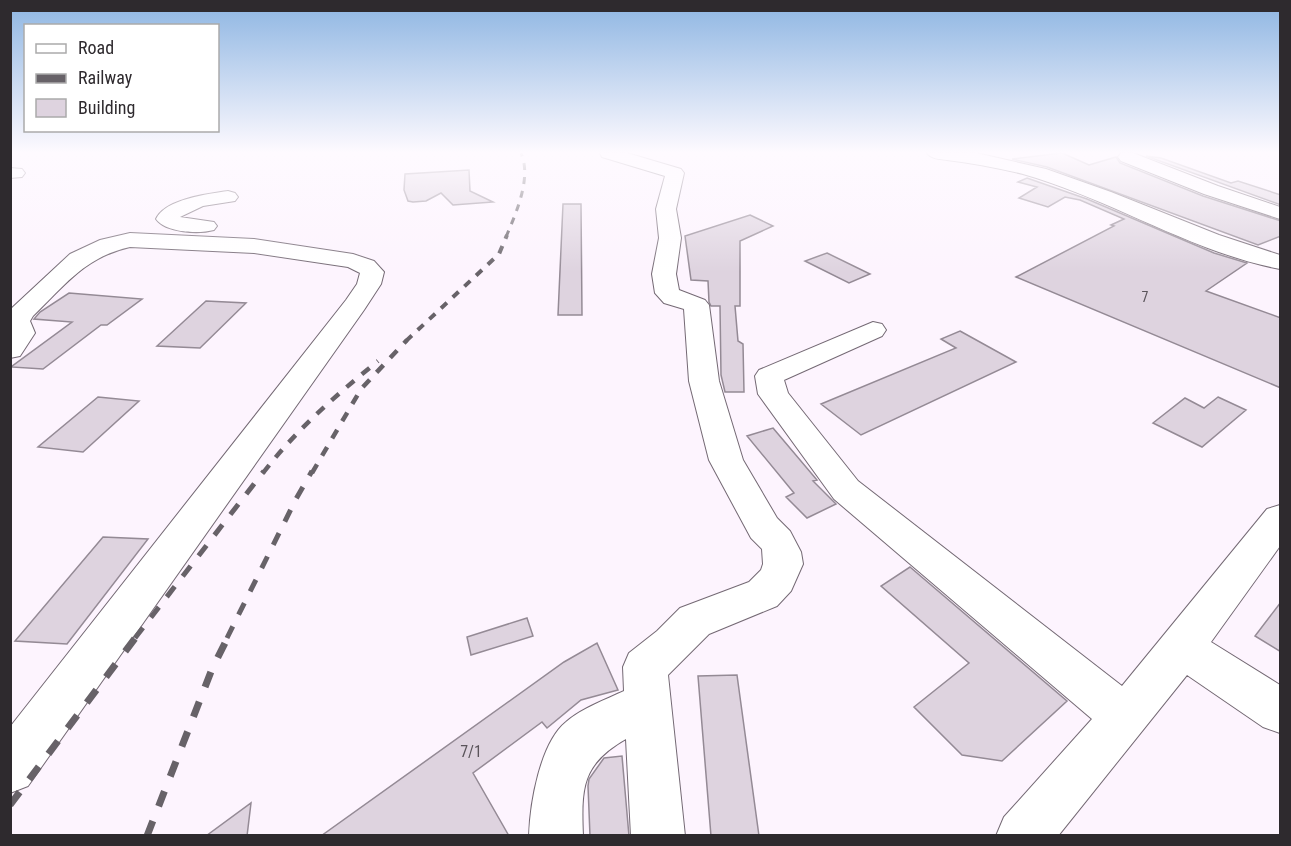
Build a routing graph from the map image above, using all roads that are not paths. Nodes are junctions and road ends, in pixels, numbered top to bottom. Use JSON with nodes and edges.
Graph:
{"nodes":[{"id":1,"x":670,"y":192,"type":"edge"},
{"id":2,"x":1097,"y":192,"type":"edge"},
{"id":3,"x":1219,"y":192,"type":"edge"},
{"id":4,"x":228,"y":197,"type":"dead end"},
{"id":5,"x":1281,"y":213,"type":"edge"},
{"id":6,"x":320,"y":255,"type":"junction"},
{"id":7,"x":1281,"y":262,"type":"edge"},
{"id":8,"x":873,"y":330,"type":"dead end"},
{"id":9,"x":10,"y":350,"type":"edge"},
{"id":10,"x":1281,"y":519,"type":"edge"},
{"id":11,"x":1182,"y":647,"type":"junction"},
{"id":12,"x":648,"y":703,"type":"junction"},
{"id":13,"x":1281,"y":711,"type":"edge"},
{"id":14,"x":1125,"y":717,"type":"junction"},
{"id":15,"x":10,"y":768,"type":"edge"},
{"id":16,"x":556,"y":836,"type":"edge"},
{"id":17,"x":658,"y":836,"type":"edge"},
{"id":18,"x":1023,"y":836,"type":"edge"}],
"edges":[{"from":1,"to":12,"type":"street"},
{"from":2,"to":7,"type":"street"},
{"from":3,"to":5,"type":"street"},
{"from":4,"to":6,"type":"street"},
{"from":6,"to":9,"type":"street"},
{"from":6,"to":15,"type":"street"},
{"from":8,"to":14,"type":"street"},
{"from":10,"to":11,"type":"street"},
{"from":11,"to":13,"type":"street"},
{"from":11,"to":14,"type":"street"},
{"from":12,"to":16,"type":"street"},
{"from":12,"to":17,"type":"street"},
{"from":14,"to":18,"type":"street"}]}
